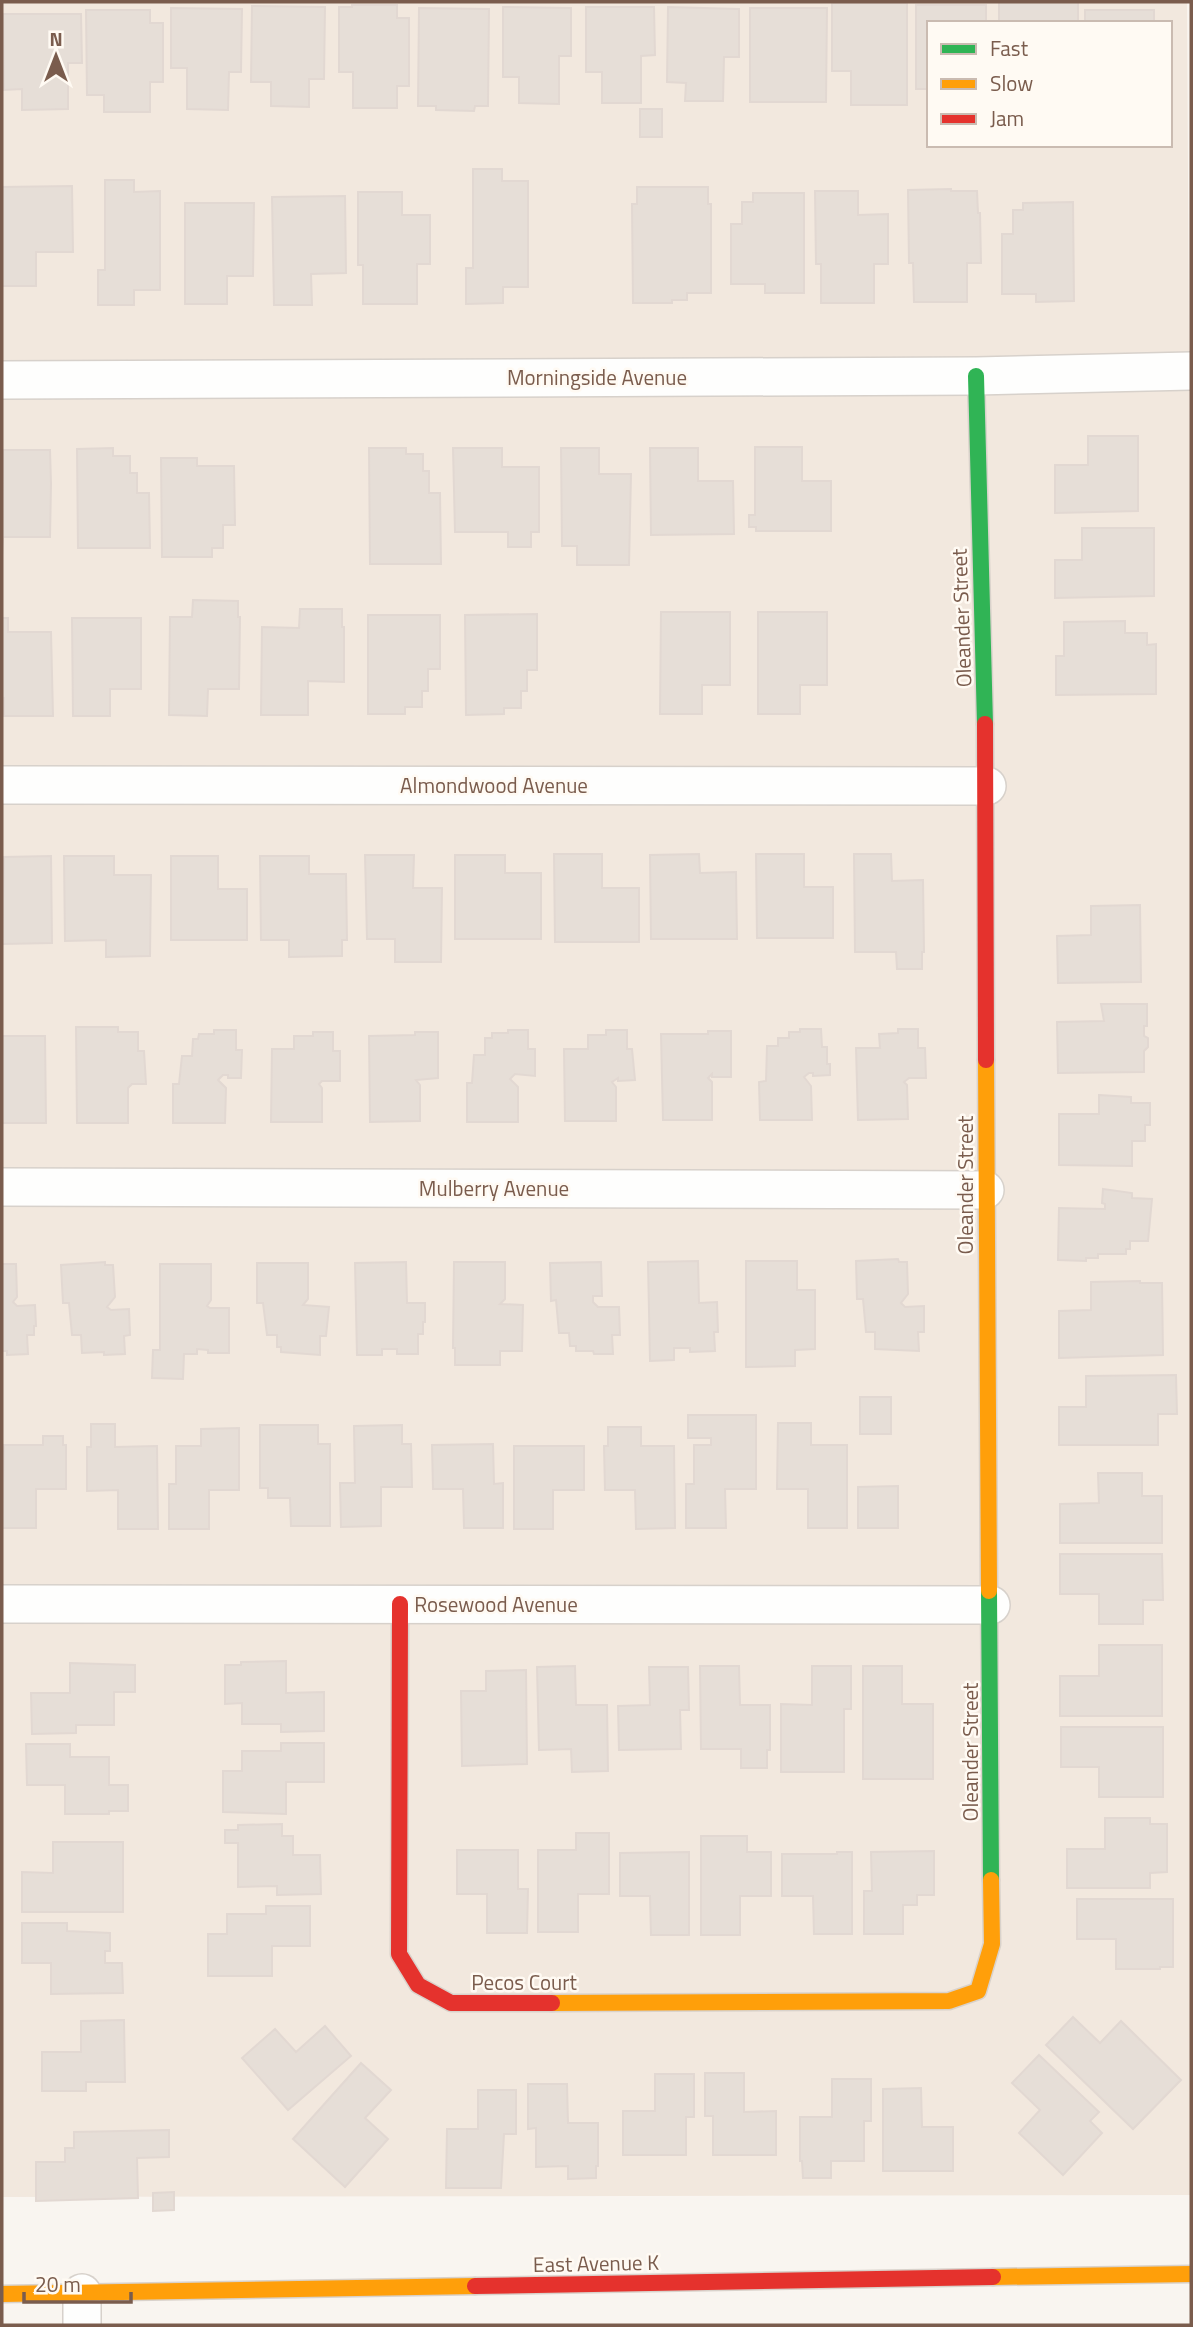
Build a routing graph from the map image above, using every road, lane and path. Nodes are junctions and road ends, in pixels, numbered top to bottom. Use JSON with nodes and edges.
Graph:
{"nodes":[{"id":1,"x":1191,"y":371,"type":"edge"},
{"id":2,"x":976,"y":376,"type":"junction"},
{"id":3,"x":2,"y":380,"type":"edge"},
{"id":4,"x":2,"y":785,"type":"edge"},
{"id":5,"x":987,"y":786,"type":"junction"},
{"id":6,"x":2,"y":1187,"type":"edge"},
{"id":7,"x":985,"y":1190,"type":"junction"},
{"id":8,"x":2,"y":1604,"type":"edge"},
{"id":9,"x":400,"y":1604,"type":"junction"},
{"id":10,"x":991,"y":1605,"type":"junction"},
{"id":11,"x":978,"y":1991,"type":"joint"},
{"id":12,"x":1191,"y":2274,"type":"edge"},
{"id":13,"x":2,"y":2294,"type":"edge"},
{"id":14,"x":82,"y":2309,"type":"edge"}],
"edges":[{"from":1,"to":2,"type":"street","name":"Morningside Avenue"},
{"from":2,"to":3,"type":"street","name":"Morningside Avenue"},
{"from":2,"to":5,"type":"street","name":"Oleander Street"},
{"from":4,"to":5,"type":"street","name":"Almondwood Avenue"},
{"from":5,"to":7,"type":"street","name":"Oleander Street"},
{"from":6,"to":7,"type":"street","name":"Mulberry Avenue"},
{"from":7,"to":10,"type":"street","name":"Oleander Street"},
{"from":8,"to":9,"type":"street","name":"Rosewood Avenue"},
{"from":9,"to":10,"type":"street","name":"Rosewood Avenue"},
{"from":9,"to":11,"type":"street","name":"Pecos Court"},
{"from":10,"to":11,"type":"street","name":"Oleander Street"},
{"from":12,"to":14,"type":"street","name":"East Avenue K"},
{"from":13,"to":14,"type":"street","name":"East Avenue K"}]}
